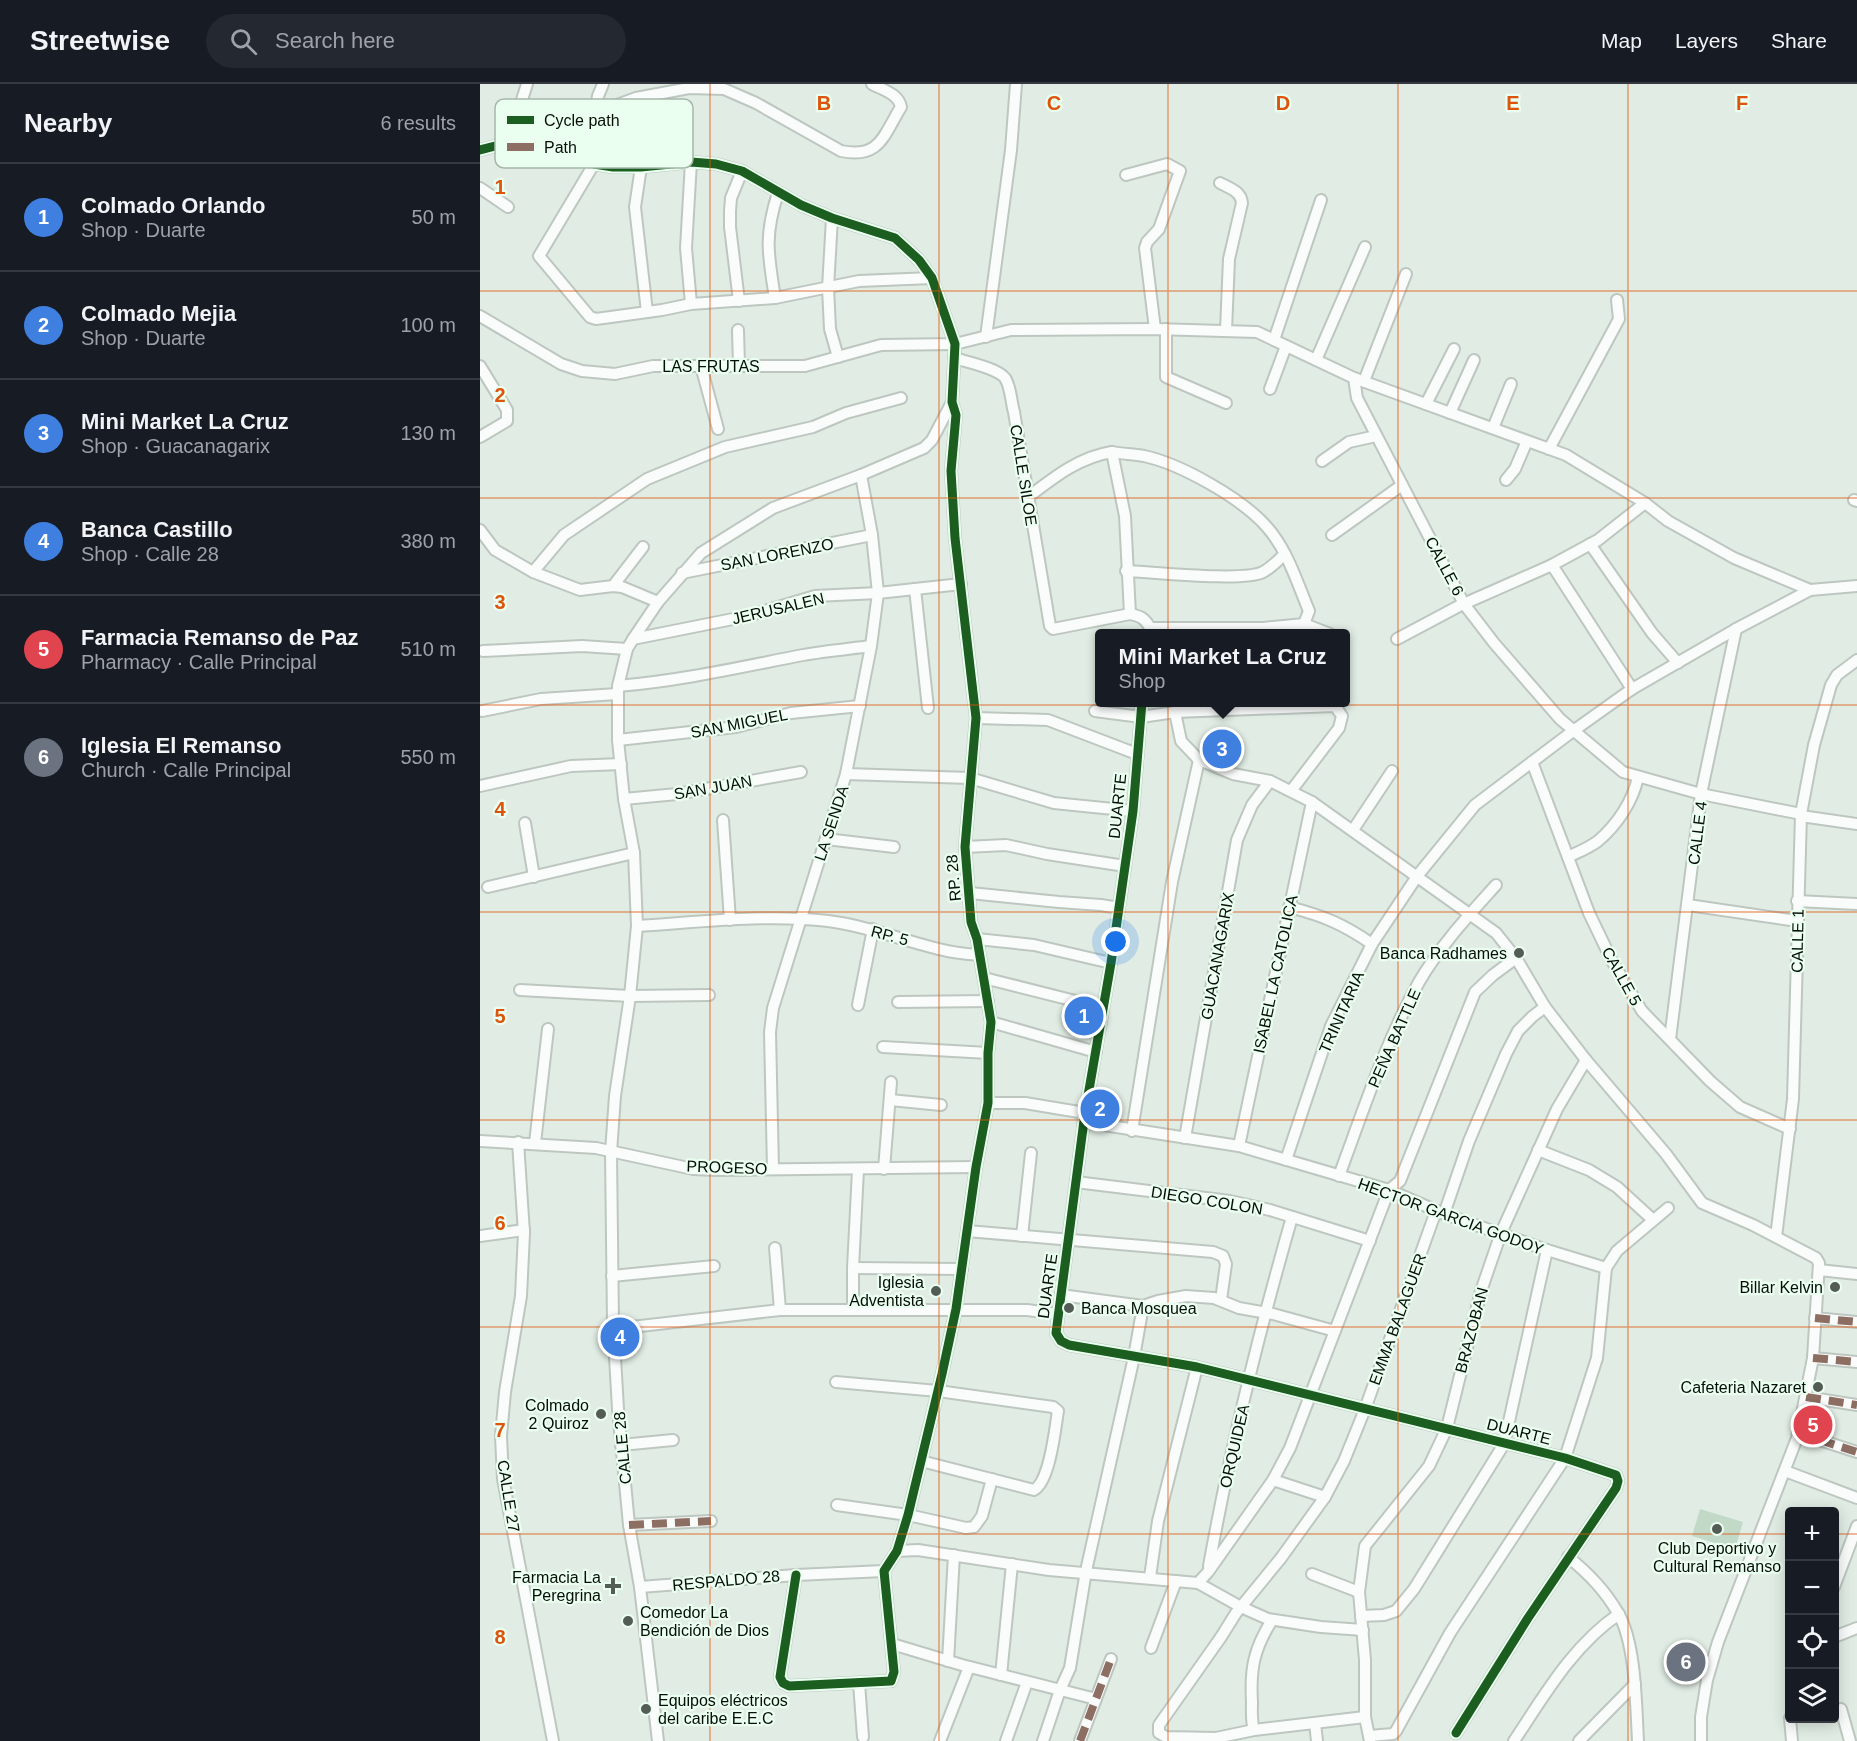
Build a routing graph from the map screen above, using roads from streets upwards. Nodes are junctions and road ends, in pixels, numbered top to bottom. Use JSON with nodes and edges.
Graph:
{"nodes":[{"id":1,"x":527,"y":84,"type":"edge"},
{"id":2,"x":872,"y":84,"type":"edge"},
{"id":3,"x":1016,"y":84,"type":"edge"},
{"id":4,"x":522,"y":99,"type":"edge"},
{"id":5,"x":633,"y":99,"type":"edge"},
{"id":6,"x":495,"y":146,"type":"edge"},
{"id":7,"x":480,"y":150,"type":"edge"},
{"id":8,"x":693,"y":162,"type":"edge"},
{"id":9,"x":592,"y":168,"type":"edge"},
{"id":10,"x":641,"y":168,"type":"edge"},
{"id":11,"x":691,"y":168,"type":"edge"},
{"id":12,"x":742,"y":171,"type":"junction"},
{"id":13,"x":1126,"y":175,"type":"dead end"},
{"id":14,"x":1220,"y":183,"type":"dead end"},
{"id":15,"x":480,"y":188,"type":"edge"},
{"id":16,"x":778,"y":192,"type":"junction"},
{"id":17,"x":1321,"y":200,"type":"dead end"},
{"id":18,"x":508,"y":207,"type":"dead end"},
{"id":19,"x":832,"y":218,"type":"junction"},
{"id":20,"x":1365,"y":247,"type":"dead end"},
{"id":21,"x":1406,"y":274,"type":"dead end"},
{"id":22,"x":932,"y":278,"type":"junction"},
{"id":23,"x":828,"y":288,"type":"junction"},
{"id":24,"x":775,"y":298,"type":"junction"},
{"id":25,"x":1617,"y":300,"type":"dead end"},
{"id":26,"x":739,"y":301,"type":"junction"},
{"id":27,"x":692,"y":304,"type":"junction"},
{"id":28,"x":647,"y":312,"type":"junction"},
{"id":29,"x":480,"y":316,"type":"edge"},
{"id":30,"x":1161,"y":329,"type":"junction"},
{"id":31,"x":738,"y":330,"type":"dead end"},
{"id":32,"x":1226,"y":330,"type":"junction"},
{"id":33,"x":986,"y":337,"type":"junction"},
{"id":34,"x":1274,"y":340,"type":"junction"},
{"id":35,"x":955,"y":344,"type":"junction"},
{"id":36,"x":1286,"y":346,"type":"junction"},
{"id":37,"x":1454,"y":349,"type":"dead end"},
{"id":38,"x":838,"y":357,"type":"junction"},
{"id":39,"x":954,"y":358,"type":"junction"},
{"id":40,"x":1316,"y":360,"type":"junction"},
{"id":41,"x":1474,"y":360,"type":"dead end"},
{"id":42,"x":480,"y":366,"type":"edge"},
{"id":43,"x":701,"y":366,"type":"junction"},
{"id":44,"x":739,"y":366,"type":"junction"},
{"id":45,"x":1359,"y":380,"type":"junction"},
{"id":46,"x":1511,"y":384,"type":"dead end"},
{"id":47,"x":1270,"y":389,"type":"dead end"},
{"id":48,"x":901,"y":398,"type":"dead end"},
{"id":49,"x":952,"y":402,"type":"junction"},
{"id":50,"x":1226,"y":403,"type":"dead end"},
{"id":51,"x":1426,"y":404,"type":"junction"},
{"id":52,"x":1450,"y":413,"type":"junction"},
{"id":53,"x":718,"y":429,"type":"dead end"},
{"id":54,"x":1493,"y":429,"type":"junction"},
{"id":55,"x":1376,"y":436,"type":"junction"},
{"id":56,"x":480,"y":437,"type":"edge"},
{"id":57,"x":1527,"y":441,"type":"junction"},
{"id":58,"x":1549,"y":449,"type":"junction"},
{"id":59,"x":1112,"y":452,"type":"junction"},
{"id":60,"x":1322,"y":461,"type":"dead end"},
{"id":61,"x":861,"y":475,"type":"junction"},
{"id":62,"x":1506,"y":480,"type":"dead end"},
{"id":63,"x":1402,"y":485,"type":"junction"},
{"id":64,"x":1027,"y":498,"type":"junction"},
{"id":65,"x":1645,"y":503,"type":"junction"},
{"id":66,"x":480,"y":530,"type":"edge"},
{"id":67,"x":872,"y":535,"type":"junction"},
{"id":68,"x":1332,"y":535,"type":"dead end"},
{"id":69,"x":1590,"y":544,"type":"junction"},
{"id":70,"x":643,"y":547,"type":"dead end"},
{"id":71,"x":1285,"y":554,"type":"junction"},
{"id":72,"x":1552,"y":565,"type":"junction"},
{"id":73,"x":1126,"y":571,"type":"junction"},
{"id":74,"x":533,"y":572,"type":"junction"},
{"id":75,"x":682,"y":573,"type":"junction"},
{"id":76,"x":961,"y":584,"type":"junction"},
{"id":77,"x":613,"y":586,"type":"junction"},
{"id":78,"x":1857,"y":586,"type":"edge"},
{"id":79,"x":915,"y":589,"type":"junction"},
{"id":80,"x":1810,"y":590,"type":"junction"},
{"id":81,"x":878,"y":592,"type":"junction"},
{"id":82,"x":658,"y":602,"type":"junction"},
{"id":83,"x":1464,"y":603,"type":"junction"},
{"id":84,"x":1130,"y":614,"type":"junction"},
{"id":85,"x":1304,"y":624,"type":"junction"},
{"id":86,"x":1149,"y":629,"type":"edge"},
{"id":87,"x":1225,"y":629,"type":"edge"},
{"id":88,"x":1318,"y":629,"type":"edge"},
{"id":89,"x":1737,"y":629,"type":"junction"},
{"id":90,"x":1397,"y":639,"type":"dead end"},
{"id":91,"x":630,"y":644,"type":"junction"},
{"id":92,"x":871,"y":646,"type":"junction"},
{"id":93,"x":483,"y":651,"type":"dead end"},
{"id":94,"x":1857,"y":660,"type":"edge"},
{"id":95,"x":1678,"y":663,"type":"junction"},
{"id":96,"x":1632,"y":689,"type":"junction"},
{"id":97,"x":617,"y":690,"type":"junction"},
{"id":98,"x":860,"y":706,"type":"junction"},
{"id":99,"x":1142,"y":707,"type":"edge"},
{"id":100,"x":1308,"y":707,"type":"edge"},
{"id":101,"x":1336,"y":707,"type":"edge"},
{"id":102,"x":928,"y":708,"type":"dead end"},
{"id":103,"x":482,"y":711,"type":"dead end"},
{"id":104,"x":1095,"y":711,"type":"dead end"},
{"id":105,"x":1175,"y":712,"type":"junction"},
{"id":106,"x":1141,"y":717,"type":"junction"},
{"id":107,"x":976,"y":718,"type":"junction"},
{"id":108,"x":1573,"y":731,"type":"junction"},
{"id":109,"x":618,"y":740,"type":"junction"},
{"id":110,"x":1137,"y":754,"type":"junction"},
{"id":111,"x":1199,"y":760,"type":"junction"},
{"id":112,"x":1532,"y":762,"type":"junction"},
{"id":113,"x":621,"y":764,"type":"junction"},
{"id":114,"x":1392,"y":771,"type":"dead end"},
{"id":115,"x":801,"y":772,"type":"dead end"},
{"id":116,"x":846,"y":774,"type":"junction"},
{"id":117,"x":1638,"y":777,"type":"junction"},
{"id":118,"x":970,"y":778,"type":"junction"},
{"id":119,"x":1270,"y":781,"type":"junction"},
{"id":120,"x":480,"y":786,"type":"edge"},
{"id":121,"x":1291,"y":791,"type":"junction"},
{"id":122,"x":1701,"y":794,"type":"junction"},
{"id":123,"x":624,"y":799,"type":"junction"},
{"id":124,"x":1312,"y":802,"type":"junction"},
{"id":125,"x":1133,"y":811,"type":"junction"},
{"id":126,"x":1801,"y":815,"type":"junction"},
{"id":127,"x":723,"y":820,"type":"dead end"},
{"id":128,"x":525,"y":823,"type":"dead end"},
{"id":129,"x":1857,"y":824,"type":"edge"},
{"id":130,"x":1353,"y":830,"type":"junction"},
{"id":131,"x":826,"y":839,"type":"junction"},
{"id":132,"x":894,"y":847,"type":"dead end"},
{"id":133,"x":965,"y":847,"type":"junction"},
{"id":134,"x":634,"y":853,"type":"junction"},
{"id":135,"x":1568,"y":857,"type":"junction"},
{"id":136,"x":1125,"y":866,"type":"junction"},
{"id":137,"x":1418,"y":875,"type":"junction"},
{"id":138,"x":534,"y":877,"type":"junction"},
{"id":139,"x":1496,"y":885,"type":"dead end"},
{"id":140,"x":488,"y":887,"type":"dead end"},
{"id":141,"x":970,"y":892,"type":"junction"},
{"id":142,"x":1797,"y":901,"type":"junction"},
{"id":143,"x":1857,"y":904,"type":"edge"},
{"id":144,"x":1688,"y":905,"type":"junction"},
{"id":145,"x":1289,"y":907,"type":"junction"},
{"id":146,"x":1119,"y":908,"type":"junction"},
{"id":147,"x":1471,"y":913,"type":"junction"},
{"id":148,"x":800,"y":919,"type":"junction"},
{"id":149,"x":730,"y":920,"type":"junction"},
{"id":150,"x":1797,"y":921,"type":"junction"},
{"id":151,"x":637,"y":926,"type":"junction"},
{"id":152,"x":873,"y":929,"type":"junction"},
{"id":153,"x":976,"y":939,"type":"junction"},
{"id":154,"x":1372,"y":945,"type":"junction"},
{"id":155,"x":979,"y":955,"type":"junction"},
{"id":156,"x":1516,"y":958,"type":"junction"},
{"id":157,"x":1111,"y":963,"type":"junction"},
{"id":158,"x":984,"y":978,"type":"junction"},
{"id":159,"x":520,"y":990,"type":"dead end"},
{"id":160,"x":710,"y":995,"type":"dead end"},
{"id":161,"x":630,"y":996,"type":"junction"},
{"id":162,"x":988,"y":1001,"type":"junction"},
{"id":163,"x":898,"y":1002,"type":"dead end"},
{"id":164,"x":858,"y":1005,"type":"dead end"},
{"id":165,"x":1545,"y":1007,"type":"junction"},
{"id":166,"x":1103,"y":1008,"type":"junction"},
{"id":167,"x":991,"y":1022,"type":"junction"},
{"id":168,"x":548,"y":1029,"type":"dead end"},
{"id":169,"x":1670,"y":1039,"type":"junction"},
{"id":170,"x":883,"y":1047,"type":"dead end"},
{"id":171,"x":1096,"y":1052,"type":"junction"},
{"id":172,"x":988,"y":1053,"type":"junction"},
{"id":173,"x":1586,"y":1060,"type":"junction"},
{"id":174,"x":891,"y":1082,"type":"dead end"},
{"id":175,"x":890,"y":1100,"type":"junction"},
{"id":176,"x":988,"y":1103,"type":"junction"},
{"id":177,"x":941,"y":1105,"type":"dead end"},
{"id":178,"x":1084,"y":1118,"type":"junction"},
{"id":179,"x":1790,"y":1129,"type":"junction"},
{"id":180,"x":1132,"y":1131,"type":"junction"},
{"id":181,"x":1185,"y":1138,"type":"junction"},
{"id":182,"x":480,"y":1141,"type":"edge"},
{"id":183,"x":518,"y":1142,"type":"junction"},
{"id":184,"x":535,"y":1143,"type":"junction"},
{"id":185,"x":1239,"y":1146,"type":"junction"},
{"id":186,"x":1538,"y":1150,"type":"junction"},
{"id":187,"x":611,"y":1152,"type":"junction"},
{"id":188,"x":1031,"y":1153,"type":"dead end"},
{"id":189,"x":1286,"y":1160,"type":"junction"},
{"id":190,"x":976,"y":1167,"type":"junction"},
{"id":191,"x":773,"y":1169,"type":"junction"},
{"id":192,"x":884,"y":1169,"type":"junction"},
{"id":193,"x":858,"y":1170,"type":"junction"},
{"id":194,"x":1339,"y":1176,"type":"junction"},
{"id":195,"x":1076,"y":1182,"type":"junction"},
{"id":196,"x":1389,"y":1190,"type":"junction"},
{"id":197,"x":1668,"y":1208,"type":"dead end"},
{"id":198,"x":1440,"y":1213,"type":"junction"},
{"id":199,"x":1292,"y":1217,"type":"junction"},
{"id":200,"x":1652,"y":1219,"type":"junction"},
{"id":201,"x":524,"y":1230,"type":"junction"},
{"id":202,"x":967,"y":1231,"type":"junction"},
{"id":203,"x":1501,"y":1233,"type":"junction"},
{"id":204,"x":480,"y":1236,"type":"edge"},
{"id":205,"x":1022,"y":1236,"type":"junction"},
{"id":206,"x":1776,"y":1237,"type":"junction"},
{"id":207,"x":1069,"y":1240,"type":"junction"},
{"id":208,"x":1370,"y":1240,"type":"junction"},
{"id":209,"x":775,"y":1248,"type":"dead end"},
{"id":210,"x":1547,"y":1250,"type":"junction"},
{"id":211,"x":714,"y":1266,"type":"dead end"},
{"id":212,"x":1819,"y":1267,"type":"junction"},
{"id":213,"x":853,"y":1268,"type":"junction"},
{"id":214,"x":1606,"y":1268,"type":"junction"},
{"id":215,"x":962,"y":1269,"type":"junction"},
{"id":216,"x":1857,"y":1274,"type":"edge"},
{"id":217,"x":612,"y":1276,"type":"junction"},
{"id":218,"x":1061,"y":1295,"type":"junction"},
{"id":219,"x":1221,"y":1300,"type":"junction"},
{"id":220,"x":1143,"y":1306,"type":"junction"},
{"id":221,"x":853,"y":1309,"type":"junction"},
{"id":222,"x":956,"y":1309,"type":"junction"},
{"id":223,"x":780,"y":1310,"type":"junction"},
{"id":224,"x":1267,"y":1312,"type":"junction"},
{"id":225,"x":1058,"y":1314,"type":"junction"},
{"id":226,"x":1815,"y":1318,"type":"junction"},
{"id":227,"x":1857,"y":1322,"type":"edge"},
{"id":228,"x":614,"y":1329,"type":"junction"},
{"id":229,"x":1335,"y":1331,"type":"junction"},
{"id":230,"x":1134,"y":1357,"type":"junction"},
{"id":231,"x":1813,"y":1358,"type":"junction"},
{"id":232,"x":1857,"y":1362,"type":"edge"},
{"id":233,"x":1197,"y":1367,"type":"junction"},
{"id":234,"x":1249,"y":1381,"type":"junction"},
{"id":235,"x":836,"y":1382,"type":"dead end"},
{"id":236,"x":938,"y":1391,"type":"junction"},
{"id":237,"x":1311,"y":1395,"type":"junction"},
{"id":238,"x":1806,"y":1397,"type":"junction"},
{"id":239,"x":1857,"y":1405,"type":"edge"},
{"id":240,"x":1365,"y":1409,"type":"junction"},
{"id":241,"x":1447,"y":1428,"type":"junction"},
{"id":242,"x":1798,"y":1433,"type":"junction"},
{"id":243,"x":674,"y":1440,"type":"dead end"},
{"id":244,"x":1504,"y":1444,"type":"junction"},
{"id":245,"x":621,"y":1445,"type":"junction"},
{"id":246,"x":1857,"y":1452,"type":"edge"},
{"id":247,"x":1565,"y":1458,"type":"junction"},
{"id":248,"x":921,"y":1461,"type":"junction"},
{"id":249,"x":1785,"y":1471,"type":"junction"},
{"id":250,"x":992,"y":1479,"type":"junction"},
{"id":251,"x":1273,"y":1480,"type":"junction"},
{"id":252,"x":1325,"y":1497,"type":"junction"},
{"id":253,"x":1857,"y":1498,"type":"edge"},
{"id":254,"x":837,"y":1504,"type":"dead end"},
{"id":255,"x":908,"y":1515,"type":"junction"},
{"id":256,"x":711,"y":1521,"type":"dead end"},
{"id":257,"x":629,"y":1525,"type":"junction"},
{"id":258,"x":1857,"y":1526,"type":"edge"},
{"id":259,"x":897,"y":1551,"type":"junction"},
{"id":260,"x":954,"y":1555,"type":"junction"},
{"id":261,"x":1568,"y":1557,"type":"junction"},
{"id":262,"x":1012,"y":1564,"type":"junction"},
{"id":263,"x":884,"y":1571,"type":"junction"},
{"id":264,"x":1086,"y":1571,"type":"junction"},
{"id":265,"x":1208,"y":1572,"type":"junction"},
{"id":266,"x":1312,"y":1574,"type":"dead end"},
{"id":267,"x":1839,"y":1574,"type":"edge"},
{"id":268,"x":796,"y":1575,"type":"junction"},
{"id":269,"x":1150,"y":1577,"type":"junction"},
{"id":270,"x":1176,"y":1581,"type":"junction"},
{"id":271,"x":1198,"y":1583,"type":"junction"},
{"id":272,"x":640,"y":1587,"type":"junction"},
{"id":273,"x":1359,"y":1592,"type":"junction"},
{"id":274,"x":1241,"y":1607,"type":"junction"},
{"id":275,"x":1619,"y":1614,"type":"junction"},
{"id":276,"x":1361,"y":1616,"type":"junction"},
{"id":277,"x":1272,"y":1620,"type":"junction"},
{"id":278,"x":1857,"y":1628,"type":"edge"},
{"id":279,"x":1363,"y":1630,"type":"junction"},
{"id":280,"x":1839,"y":1634,"type":"edge"},
{"id":281,"x":892,"y":1644,"type":"junction"},
{"id":282,"x":1151,"y":1648,"type":"dead end"},
{"id":283,"x":1111,"y":1659,"type":"dead end"},
{"id":284,"x":948,"y":1661,"type":"junction"},
{"id":285,"x":969,"y":1667,"type":"junction"},
{"id":286,"x":1001,"y":1675,"type":"junction"},
{"id":287,"x":1027,"y":1682,"type":"junction"},
{"id":288,"x":860,"y":1683,"type":"junction"},
{"id":289,"x":1635,"y":1684,"type":"junction"},
{"id":290,"x":1060,"y":1690,"type":"junction"},
{"id":291,"x":1096,"y":1699,"type":"junction"},
{"id":292,"x":1841,"y":1709,"type":"dead end"},
{"id":293,"x":1365,"y":1718,"type":"junction"},
{"id":294,"x":1315,"y":1723,"type":"junction"},
{"id":295,"x":1790,"y":1723,"type":"edge"},
{"id":296,"x":1270,"y":1729,"type":"junction"},
{"id":297,"x":1254,"y":1730,"type":"junction"},
{"id":298,"x":1456,"y":1733,"type":"dead end"},
{"id":299,"x":863,"y":1737,"type":"dead end"},
{"id":300,"x":1370,"y":1738,"type":"edge"},
{"id":301,"x":1216,"y":1740,"type":"edge"},
{"id":302,"x":553,"y":1741,"type":"edge"},
{"id":303,"x":658,"y":1741,"type":"edge"},
{"id":304,"x":940,"y":1741,"type":"edge"},
{"id":305,"x":1006,"y":1741,"type":"edge"},
{"id":306,"x":1043,"y":1741,"type":"edge"},
{"id":307,"x":1080,"y":1741,"type":"edge"},
{"id":308,"x":1271,"y":1741,"type":"edge"},
{"id":309,"x":1317,"y":1741,"type":"edge"},
{"id":310,"x":1514,"y":1741,"type":"edge"},
{"id":311,"x":1579,"y":1741,"type":"edge"},
{"id":312,"x":1638,"y":1741,"type":"edge"},
{"id":313,"x":1701,"y":1741,"type":"edge"},
{"id":314,"x":1792,"y":1741,"type":"edge"},
{"id":315,"x":1850,"y":1741,"type":"edge"}],
"edges":[{"from":1,"to":4,"type":"street"},
{"from":2,"to":5,"type":"street"},
{"from":3,"to":33,"type":"street"},
{"from":6,"to":7,"type":"street"},
{"from":8,"to":12,"type":"street"},
{"from":9,"to":28,"type":"street"},
{"from":10,"to":28,"type":"street"},
{"from":11,"to":27,"type":"street"},
{"from":12,"to":16,"type":"street"},
{"from":12,"to":26,"type":"street"},
{"from":13,"to":30,"type":"street"},
{"from":14,"to":32,"type":"street"},
{"from":15,"to":18,"type":"street"},
{"from":16,"to":19,"type":"street"},
{"from":16,"to":24,"type":"street"},
{"from":17,"to":34,"type":"street"},
{"from":19,"to":22,"type":"street"},
{"from":19,"to":23,"type":"street"},
{"from":20,"to":40,"type":"street"},
{"from":21,"to":45,"type":"street"},
{"from":22,"to":23,"type":"street"},
{"from":22,"to":35,"type":"street"},
{"from":23,"to":24,"type":"street"},
{"from":23,"to":38,"type":"street"},
{"from":24,"to":26,"type":"street"},
{"from":25,"to":58,"type":"street"},
{"from":26,"to":27,"type":"street"},
{"from":27,"to":28,"type":"street"},
{"from":29,"to":43,"type":"street","name":"LAS FRUTAS"},
{"from":30,"to":32,"type":"street","name":"LAS FRUTAS"},
{"from":30,"to":33,"type":"street","name":"LAS FRUTAS"},
{"from":30,"to":50,"type":"street"},
{"from":31,"to":44,"type":"street"},
{"from":32,"to":34,"type":"street","name":"LAS FRUTAS"},
{"from":33,"to":35,"type":"street","name":"LAS FRUTAS"},
{"from":34,"to":36,"type":"street","name":"LAS FRUTAS"},
{"from":35,"to":38,"type":"street","name":"LAS FRUTAS"},
{"from":35,"to":39,"type":"street","name":"RP. 28"},
{"from":36,"to":40,"type":"street","name":"LAS FRUTAS"},
{"from":36,"to":47,"type":"street"},
{"from":37,"to":51,"type":"street"},
{"from":38,"to":44,"type":"street","name":"LAS FRUTAS"},
{"from":39,"to":49,"type":"street","name":"RP. 28"},
{"from":39,"to":64,"type":"street","name":"CALLE SILOE"},
{"from":40,"to":45,"type":"street","name":"LAS FRUTAS"},
{"from":41,"to":52,"type":"street"},
{"from":42,"to":56,"type":"street"},
{"from":43,"to":44,"type":"street","name":"LAS FRUTAS"},
{"from":43,"to":53,"type":"street"},
{"from":45,"to":51,"type":"street","name":"LAS FRUTAS"},
{"from":45,"to":55,"type":"street","name":"CALLE 6"},
{"from":46,"to":54,"type":"street"},
{"from":48,"to":74,"type":"street"},
{"from":49,"to":61,"type":"street"},
{"from":49,"to":76,"type":"street","name":"RP. 28"},
{"from":51,"to":52,"type":"street","name":"LAS FRUTAS"},
{"from":52,"to":54,"type":"street","name":"LAS FRUTAS"},
{"from":54,"to":57,"type":"street","name":"LAS FRUTAS"},
{"from":55,"to":60,"type":"street"},
{"from":55,"to":63,"type":"street","name":"CALLE 6"},
{"from":57,"to":58,"type":"street","name":"LAS FRUTAS"},
{"from":57,"to":62,"type":"street"},
{"from":58,"to":65,"type":"street","name":"LAS FRUTAS"},
{"from":59,"to":64,"type":"street"},
{"from":59,"to":71,"type":"street"},
{"from":59,"to":73,"type":"street"},
{"from":61,"to":67,"type":"street","name":"LA SENDA"},
{"from":61,"to":75,"type":"street"},
{"from":63,"to":68,"type":"street"},
{"from":63,"to":83,"type":"street","name":"CALLE 6"},
{"from":64,"to":84,"type":"street","name":"CALLE SILOE"},
{"from":65,"to":69,"type":"street"},
{"from":65,"to":80,"type":"street","name":"LAS FRUTAS"},
{"from":66,"to":74,"type":"street"},
{"from":67,"to":75,"type":"street","name":"SAN LORENZO"},
{"from":67,"to":81,"type":"street","name":"LA SENDA"},
{"from":69,"to":72,"type":"street"},
{"from":69,"to":95,"type":"street"},
{"from":70,"to":77,"type":"street"},
{"from":71,"to":73,"type":"street"},
{"from":71,"to":85,"type":"street"},
{"from":72,"to":83,"type":"street"},
{"from":72,"to":96,"type":"street"},
{"from":73,"to":84,"type":"street"},
{"from":74,"to":77,"type":"street"},
{"from":75,"to":82,"type":"street"},
{"from":76,"to":79,"type":"street","name":"JERUSALEN"},
{"from":76,"to":107,"type":"street","name":"RP. 28"},
{"from":77,"to":82,"type":"street"},
{"from":78,"to":80,"type":"street"},
{"from":79,"to":81,"type":"street","name":"JERUSALEN"},
{"from":79,"to":102,"type":"street"},
{"from":80,"to":89,"type":"street","name":"TRINITARIA"},
{"from":81,"to":91,"type":"street","name":"JERUSALEN"},
{"from":81,"to":92,"type":"street","name":"LA SENDA"},
{"from":82,"to":91,"type":"street"},
{"from":83,"to":90,"type":"street"},
{"from":83,"to":108,"type":"street","name":"CALLE 6"},
{"from":84,"to":86,"type":"street"},
{"from":85,"to":87,"type":"street"},
{"from":85,"to":88,"type":"street"},
{"from":89,"to":95,"type":"street","name":"TRINITARIA"},
{"from":89,"to":122,"type":"street","name":"CALLE 4"},
{"from":91,"to":93,"type":"street","name":"JERUSALEN"},
{"from":91,"to":97,"type":"street","name":"CALLE 28"},
{"from":92,"to":97,"type":"street"},
{"from":92,"to":98,"type":"street","name":"LA SENDA"},
{"from":94,"to":126,"type":"street","name":"CALLE 1"},
{"from":95,"to":96,"type":"street","name":"TRINITARIA"},
{"from":96,"to":108,"type":"street","name":"TRINITARIA"},
{"from":97,"to":103,"type":"street"},
{"from":97,"to":109,"type":"street","name":"CALLE 28"},
{"from":98,"to":109,"type":"street","name":"SAN MIGUEL"},
{"from":98,"to":116,"type":"street","name":"LA SENDA"},
{"from":99,"to":106,"type":"street","name":"DUARTE"},
{"from":100,"to":105,"type":"street"},
{"from":101,"to":121,"type":"street"},
{"from":104,"to":106,"type":"street"},
{"from":105,"to":106,"type":"street"},
{"from":105,"to":111,"type":"street"},
{"from":106,"to":110,"type":"street","name":"DUARTE"},
{"from":107,"to":110,"type":"street"},
{"from":107,"to":118,"type":"street","name":"RP. 28"},
{"from":108,"to":112,"type":"street","name":"TRINITARIA"},
{"from":108,"to":117,"type":"street","name":"CALLE 6"},
{"from":109,"to":113,"type":"street","name":"CALLE 28"},
{"from":110,"to":125,"type":"street","name":"DUARTE"},
{"from":111,"to":119,"type":"street"},
{"from":111,"to":180,"type":"street"},
{"from":112,"to":135,"type":"street","name":"CALLE 5"},
{"from":112,"to":137,"type":"street","name":"TRINITARIA"},
{"from":113,"to":120,"type":"street"},
{"from":113,"to":123,"type":"street","name":"CALLE 28"},
{"from":114,"to":130,"type":"street"},
{"from":115,"to":123,"type":"street","name":"SAN JUAN"},
{"from":116,"to":118,"type":"street"},
{"from":116,"to":131,"type":"street","name":"LA SENDA"},
{"from":117,"to":122,"type":"street","name":"CALLE 6"},
{"from":117,"to":135,"type":"street"},
{"from":118,"to":125,"type":"street"},
{"from":118,"to":133,"type":"street","name":"RP. 28"},
{"from":119,"to":121,"type":"street"},
{"from":119,"to":181,"type":"street","name":"GUACANAGARIX"},
{"from":121,"to":124,"type":"street"},
{"from":122,"to":126,"type":"street","name":"CALLE 6"},
{"from":122,"to":144,"type":"street","name":"CALLE 4"},
{"from":123,"to":134,"type":"street","name":"CALLE 28"},
{"from":124,"to":130,"type":"street"},
{"from":124,"to":145,"type":"street","name":"ISABEL LA CATOLICA"},
{"from":125,"to":136,"type":"street","name":"DUARTE"},
{"from":126,"to":129,"type":"street","name":"CALLE 6"},
{"from":126,"to":142,"type":"street","name":"CALLE 1"},
{"from":127,"to":149,"type":"street"},
{"from":128,"to":138,"type":"street"},
{"from":130,"to":137,"type":"street"},
{"from":131,"to":132,"type":"street"},
{"from":131,"to":148,"type":"street","name":"LA SENDA"},
{"from":133,"to":136,"type":"street"},
{"from":133,"to":141,"type":"street","name":"RP. 28"},
{"from":134,"to":138,"type":"street"},
{"from":134,"to":151,"type":"street","name":"CALLE 28"},
{"from":135,"to":169,"type":"street","name":"CALLE 5"},
{"from":136,"to":146,"type":"street","name":"DUARTE"},
{"from":137,"to":147,"type":"street"},
{"from":137,"to":154,"type":"street","name":"TRINITARIA"},
{"from":138,"to":140,"type":"street"},
{"from":139,"to":147,"type":"street","name":"PEÑA BATTLE"},
{"from":141,"to":146,"type":"street"},
{"from":141,"to":153,"type":"street","name":"RP. 28"},
{"from":142,"to":143,"type":"street"},
{"from":142,"to":150,"type":"street","name":"CALLE 1"},
{"from":144,"to":150,"type":"street"},
{"from":144,"to":169,"type":"street","name":"CALLE 4"},
{"from":145,"to":154,"type":"street"},
{"from":145,"to":185,"type":"street","name":"ISABEL LA CATOLICA"},
{"from":146,"to":157,"type":"street","name":"DUARTE"},
{"from":147,"to":156,"type":"street"},
{"from":147,"to":194,"type":"street","name":"PEÑA BATTLE"},
{"from":148,"to":149,"type":"street","name":"RP. 5"},
{"from":148,"to":152,"type":"street","name":"RP. 5"},
{"from":148,"to":191,"type":"street","name":"LA SENDA"},
{"from":149,"to":151,"type":"street","name":"RP. 5"},
{"from":150,"to":179,"type":"street","name":"CALLE 1"},
{"from":151,"to":161,"type":"street","name":"CALLE 28"},
{"from":152,"to":155,"type":"street","name":"RP. 5"},
{"from":152,"to":164,"type":"street"},
{"from":153,"to":155,"type":"street","name":"RP. 28"},
{"from":153,"to":157,"type":"street"},
{"from":154,"to":189,"type":"street","name":"TRINITARIA"},
{"from":155,"to":158,"type":"street","name":"RP. 28"},
{"from":156,"to":165,"type":"street"},
{"from":156,"to":196,"type":"street"},
{"from":157,"to":166,"type":"street","name":"DUARTE"},
{"from":158,"to":162,"type":"street","name":"RP. 28"},
{"from":158,"to":166,"type":"street"},
{"from":159,"to":161,"type":"street"},
{"from":160,"to":161,"type":"street"},
{"from":161,"to":187,"type":"street","name":"CALLE 28"},
{"from":162,"to":163,"type":"street"},
{"from":162,"to":167,"type":"street","name":"RP. 28"},
{"from":165,"to":173,"type":"street"},
{"from":165,"to":198,"type":"street","name":"EMMA BALAGUER"},
{"from":166,"to":171,"type":"street","name":"DUARTE"},
{"from":167,"to":171,"type":"street"},
{"from":167,"to":172,"type":"street","name":"RP. 28"},
{"from":168,"to":184,"type":"street"},
{"from":169,"to":179,"type":"street","name":"CALLE 5"},
{"from":170,"to":172,"type":"street"},
{"from":171,"to":178,"type":"street","name":"DUARTE"},
{"from":172,"to":176,"type":"street","name":"RP. 28"},
{"from":173,"to":186,"type":"street","name":"BRAZOBAN"},
{"from":173,"to":206,"type":"street"},
{"from":174,"to":175,"type":"street"},
{"from":175,"to":177,"type":"street"},
{"from":175,"to":192,"type":"street"},
{"from":176,"to":178,"type":"street","name":"HECTOR GARCIA GODOY"},
{"from":176,"to":190,"type":"street","name":"RP. 28"},
{"from":178,"to":180,"type":"street","name":"HECTOR GARCIA GODOY"},
{"from":178,"to":195,"type":"street","name":"DUARTE"},
{"from":179,"to":206,"type":"street","name":"CALLE 1"},
{"from":180,"to":181,"type":"street","name":"HECTOR GARCIA GODOY"},
{"from":181,"to":185,"type":"street","name":"HECTOR GARCIA GODOY"},
{"from":182,"to":183,"type":"street","name":"PROGESO"},
{"from":183,"to":184,"type":"street","name":"PROGESO"},
{"from":183,"to":201,"type":"street","name":"CALLE 27"},
{"from":184,"to":187,"type":"street","name":"PROGESO"},
{"from":185,"to":189,"type":"street","name":"HECTOR GARCIA GODOY"},
{"from":186,"to":200,"type":"street"},
{"from":186,"to":203,"type":"street","name":"BRAZOBAN"},
{"from":187,"to":191,"type":"street","name":"PROGESO"},
{"from":187,"to":217,"type":"street","name":"CALLE 28"},
{"from":188,"to":205,"type":"street"},
{"from":189,"to":194,"type":"street","name":"HECTOR GARCIA GODOY"},
{"from":190,"to":192,"type":"street","name":"PROGESO"},
{"from":190,"to":202,"type":"street","name":"RP. 28"},
{"from":191,"to":193,"type":"street","name":"PROGESO"},
{"from":192,"to":193,"type":"street","name":"PROGESO"},
{"from":193,"to":213,"type":"street"},
{"from":194,"to":196,"type":"street","name":"HECTOR GARCIA GODOY"},
{"from":195,"to":199,"type":"street","name":"DIEGO COLON"},
{"from":195,"to":207,"type":"street","name":"DUARTE"},
{"from":196,"to":198,"type":"street","name":"HECTOR GARCIA GODOY"},
{"from":196,"to":208,"type":"street"},
{"from":197,"to":200,"type":"street"},
{"from":198,"to":203,"type":"street","name":"HECTOR GARCIA GODOY"},
{"from":198,"to":240,"type":"street","name":"EMMA BALAGUER"},
{"from":199,"to":208,"type":"street","name":"DIEGO COLON"},
{"from":199,"to":224,"type":"street","name":"ORQUIDEA"},
{"from":200,"to":214,"type":"street"},
{"from":201,"to":204,"type":"street"},
{"from":201,"to":302,"type":"street","name":"CALLE 27"},
{"from":202,"to":205,"type":"street"},
{"from":202,"to":215,"type":"street","name":"RP. 28"},
{"from":203,"to":210,"type":"street","name":"HECTOR GARCIA GODOY"},
{"from":203,"to":241,"type":"street","name":"BRAZOBAN"},
{"from":205,"to":207,"type":"street"},
{"from":206,"to":212,"type":"street"},
{"from":207,"to":218,"type":"street","name":"DUARTE"},
{"from":207,"to":219,"type":"street"},
{"from":208,"to":229,"type":"street"},
{"from":209,"to":223,"type":"street"},
{"from":210,"to":214,"type":"street","name":"HECTOR GARCIA GODOY"},
{"from":210,"to":244,"type":"street"},
{"from":211,"to":217,"type":"street"},
{"from":212,"to":216,"type":"street"},
{"from":212,"to":226,"type":"street"},
{"from":213,"to":215,"type":"street"},
{"from":213,"to":221,"type":"street"},
{"from":214,"to":247,"type":"street"},
{"from":215,"to":222,"type":"street","name":"RP. 28"},
{"from":217,"to":228,"type":"street","name":"CALLE 28"},
{"from":218,"to":220,"type":"street"},
{"from":218,"to":225,"type":"street","name":"DUARTE"},
{"from":219,"to":220,"type":"street"},
{"from":219,"to":224,"type":"street"},
{"from":220,"to":230,"type":"street"},
{"from":221,"to":222,"type":"street"},
{"from":221,"to":223,"type":"street"},
{"from":222,"to":225,"type":"street"},
{"from":222,"to":236,"type":"street","name":"RP. 28"},
{"from":223,"to":228,"type":"street"},
{"from":224,"to":229,"type":"street"},
{"from":224,"to":234,"type":"street","name":"ORQUIDEA"},
{"from":225,"to":230,"type":"street","name":"DUARTE"},
{"from":226,"to":227,"type":"street"},
{"from":226,"to":231,"type":"street"},
{"from":228,"to":245,"type":"street","name":"CALLE 28"},
{"from":229,"to":237,"type":"street"},
{"from":230,"to":233,"type":"street","name":"DUARTE"},
{"from":230,"to":264,"type":"street"},
{"from":231,"to":232,"type":"street"},
{"from":231,"to":238,"type":"street"},
{"from":233,"to":234,"type":"street","name":"DUARTE"},
{"from":233,"to":269,"type":"street"},
{"from":234,"to":237,"type":"street","name":"DUARTE"},
{"from":234,"to":265,"type":"street","name":"ORQUIDEA"},
{"from":235,"to":236,"type":"street"},
{"from":236,"to":248,"type":"street","name":"RP. 28"},
{"from":236,"to":250,"type":"street"},
{"from":237,"to":240,"type":"street","name":"DUARTE"},
{"from":237,"to":251,"type":"street"},
{"from":238,"to":239,"type":"street"},
{"from":238,"to":242,"type":"street"},
{"from":240,"to":241,"type":"street","name":"DUARTE"},
{"from":240,"to":252,"type":"street","name":"EMMA BALAGUER"},
{"from":241,"to":244,"type":"street","name":"DUARTE"},
{"from":241,"to":273,"type":"street","name":"BRAZOBAN"},
{"from":242,"to":246,"type":"street"},
{"from":242,"to":249,"type":"street"},
{"from":243,"to":245,"type":"street"},
{"from":244,"to":247,"type":"street","name":"DUARTE"},
{"from":244,"to":276,"type":"street"},
{"from":245,"to":257,"type":"street","name":"CALLE 28"},
{"from":247,"to":261,"type":"street","name":"DUARTE"},
{"from":247,"to":300,"type":"street"},
{"from":248,"to":250,"type":"street"},
{"from":248,"to":255,"type":"street","name":"RP. 28"},
{"from":249,"to":253,"type":"street"},
{"from":249,"to":313,"type":"street"},
{"from":250,"to":255,"type":"street"},
{"from":251,"to":252,"type":"street"},
{"from":251,"to":265,"type":"street"},
{"from":252,"to":274,"type":"street","name":"EMMA BALAGUER"},
{"from":254,"to":255,"type":"street"},
{"from":255,"to":259,"type":"street","name":"RP. 28"},
{"from":256,"to":257,"type":"street"},
{"from":257,"to":272,"type":"street","name":"CALLE 28"},
{"from":258,"to":267,"type":"street"},
{"from":259,"to":260,"type":"street"},
{"from":259,"to":263,"type":"street","name":"RP. 28"},
{"from":260,"to":262,"type":"street"},
{"from":260,"to":284,"type":"street"},
{"from":261,"to":275,"type":"street"},
{"from":261,"to":298,"type":"street"},
{"from":262,"to":264,"type":"street"},
{"from":262,"to":286,"type":"street"},
{"from":263,"to":268,"type":"street","name":"RESPALDO 28"},
{"from":263,"to":281,"type":"street"},
{"from":264,"to":269,"type":"street"},
{"from":264,"to":290,"type":"street"},
{"from":265,"to":271,"type":"street"},
{"from":266,"to":273,"type":"street"},
{"from":268,"to":272,"type":"street","name":"RESPALDO 28"},
{"from":268,"to":288,"type":"street"},
{"from":269,"to":270,"type":"street"},
{"from":270,"to":271,"type":"street"},
{"from":270,"to":282,"type":"street"},
{"from":271,"to":274,"type":"street"},
{"from":272,"to":303,"type":"street","name":"CALLE 28"},
{"from":273,"to":276,"type":"street","name":"BRAZOBAN"},
{"from":274,"to":277,"type":"street"},
{"from":274,"to":301,"type":"street","name":"EMMA BALAGUER"},
{"from":275,"to":289,"type":"street"},
{"from":275,"to":310,"type":"street"},
{"from":276,"to":279,"type":"street","name":"BRAZOBAN"},
{"from":277,"to":279,"type":"street"},
{"from":277,"to":297,"type":"street"},
{"from":278,"to":280,"type":"street"},
{"from":279,"to":293,"type":"street","name":"BRAZOBAN"},
{"from":281,"to":284,"type":"street"},
{"from":281,"to":288,"type":"street"},
{"from":283,"to":291,"type":"street"},
{"from":284,"to":285,"type":"street"},
{"from":285,"to":286,"type":"street"},
{"from":285,"to":304,"type":"street"},
{"from":286,"to":287,"type":"street"},
{"from":287,"to":290,"type":"street"},
{"from":287,"to":305,"type":"street"},
{"from":288,"to":299,"type":"street"},
{"from":289,"to":311,"type":"street"},
{"from":289,"to":312,"type":"street"},
{"from":290,"to":291,"type":"street"},
{"from":290,"to":306,"type":"street"},
{"from":291,"to":307,"type":"street"},
{"from":292,"to":315,"type":"street"},
{"from":293,"to":294,"type":"street"},
{"from":293,"to":300,"type":"street","name":"BRAZOBAN"},
{"from":294,"to":296,"type":"street"},
{"from":294,"to":309,"type":"street"},
{"from":295,"to":314,"type":"street"},
{"from":296,"to":297,"type":"street"},
{"from":296,"to":308,"type":"street"},
{"from":297,"to":301,"type":"street"}]}
